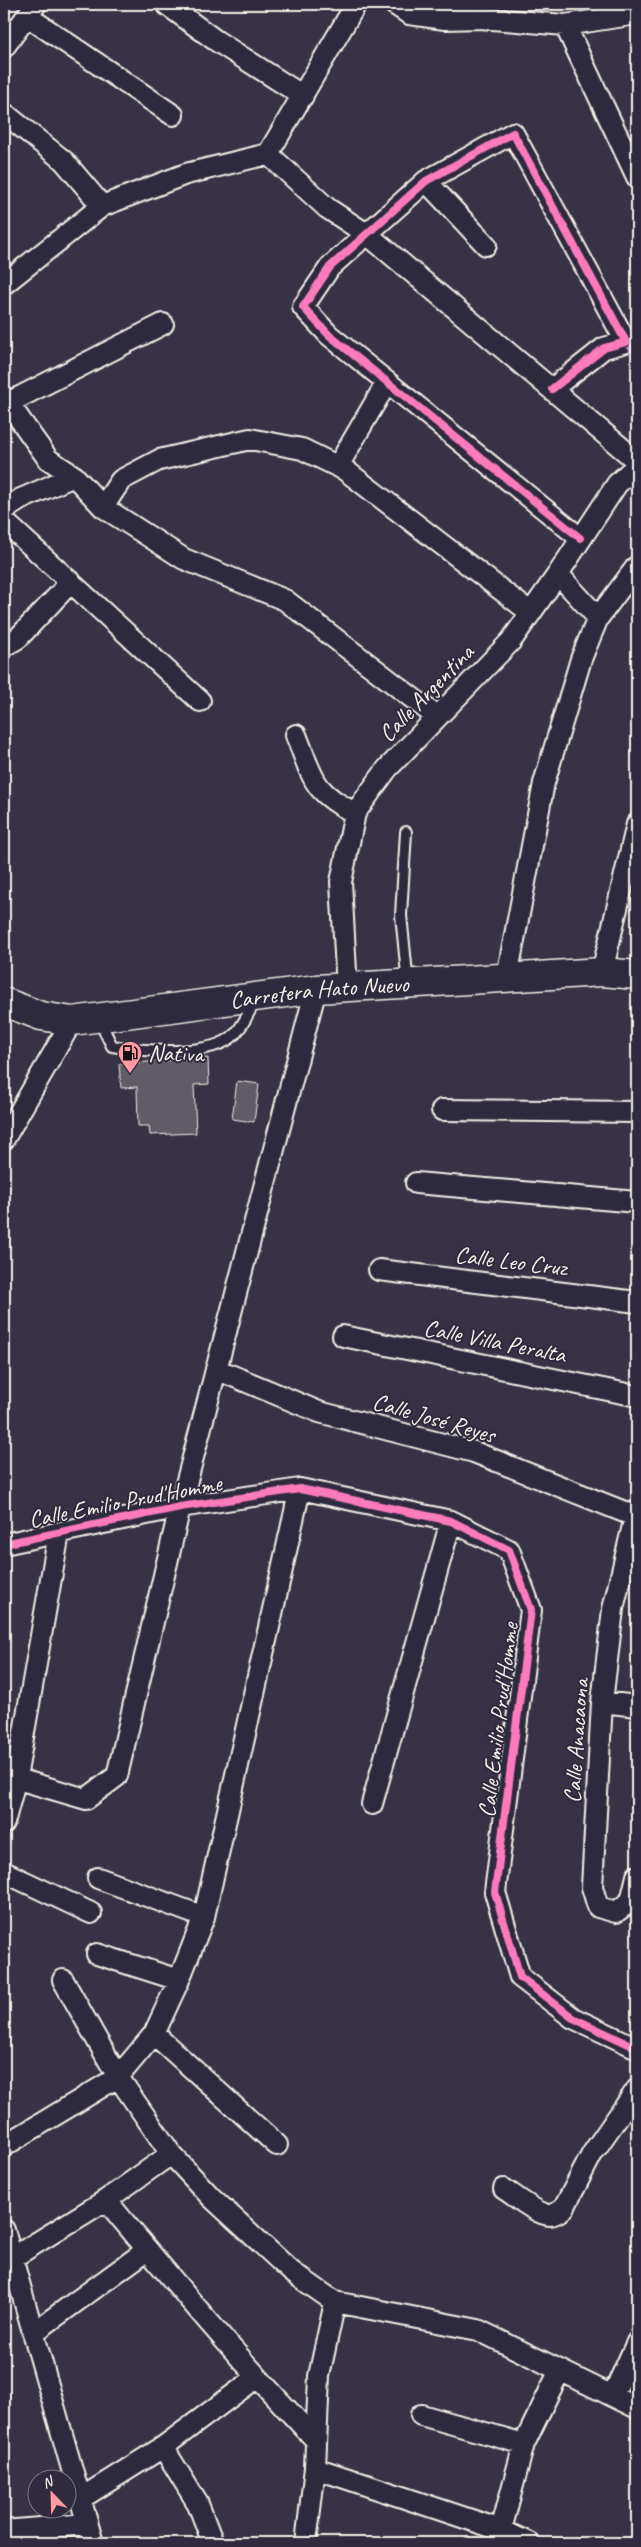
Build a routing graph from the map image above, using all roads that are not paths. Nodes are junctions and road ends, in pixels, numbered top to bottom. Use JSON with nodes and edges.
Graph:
{"nodes":[{"id":1,"x":166,"y":4,"type":"edge"},
{"id":2,"x":356,"y":4,"type":"edge"},
{"id":3,"x":394,"y":4,"type":"edge"},
{"id":4,"x":32,"y":10,"type":"edge"},
{"id":5,"x":446,"y":11,"type":"edge"},
{"id":6,"x":484,"y":11,"type":"edge"},
{"id":7,"x":637,"y":14,"type":"edge"},
{"id":8,"x":565,"y":25,"type":"junction"},
{"id":9,"x":4,"y":47,"type":"edge"},
{"id":10,"x":303,"y":96,"type":"junction"},
{"id":11,"x":4,"y":113,"type":"edge"},
{"id":12,"x":173,"y":115,"type":"dead end"},
{"id":13,"x":268,"y":154,"type":"junction"},
{"id":14,"x":637,"y":177,"type":"edge"},
{"id":15,"x":426,"y":181,"type":"junction"},
{"id":16,"x":102,"y":206,"type":"junction"},
{"id":17,"x":368,"y":235,"type":"junction"},
{"id":18,"x":486,"y":245,"type":"dead end"},
{"id":19,"x":4,"y":284,"type":"edge"},
{"id":20,"x":163,"y":324,"type":"dead end"},
{"id":21,"x":387,"y":382,"type":"junction"},
{"id":22,"x":552,"y":389,"type":"junction"},
{"id":23,"x":6,"y":402,"type":"edge"},
{"id":24,"x":637,"y":462,"type":"edge"},
{"id":25,"x":637,"y":465,"type":"edge"},
{"id":26,"x":338,"y":466,"type":"junction"},
{"id":27,"x":74,"y":476,"type":"junction"},
{"id":28,"x":104,"y":507,"type":"junction"},
{"id":29,"x":4,"y":510,"type":"edge"},
{"id":30,"x":4,"y":521,"type":"edge"},
{"id":31,"x":580,"y":538,"type":"junction"},
{"id":32,"x":637,"y":566,"type":"edge"},
{"id":33,"x":558,"y":574,"type":"junction"},
{"id":34,"x":71,"y":582,"type":"junction"},
{"id":35,"x":531,"y":613,"type":"junction"},
{"id":36,"x":598,"y":618,"type":"junction"},
{"id":37,"x":4,"y":646,"type":"edge"},
{"id":38,"x":200,"y":701,"type":"dead end"},
{"id":39,"x":438,"y":717,"type":"junction"},
{"id":40,"x":296,"y":735,"type":"dead end"},
{"id":41,"x":355,"y":813,"type":"junction"},
{"id":42,"x":637,"y":824,"type":"edge"},
{"id":43,"x":406,"y":832,"type":"dead end"},
{"id":44,"x":631,"y":879,"type":"edge"},
{"id":45,"x":602,"y":972,"type":"junction"},
{"id":46,"x":637,"y":975,"type":"edge"},
{"id":47,"x":507,"y":977,"type":"junction"},
{"id":48,"x":408,"y":985,"type":"junction"},
{"id":49,"x":316,"y":989,"type":"junction"},
{"id":50,"x":347,"y":989,"type":"junction"},
{"id":51,"x":259,"y":996,"type":"junction"},
{"id":52,"x":4,"y":1002,"type":"edge"},
{"id":53,"x":85,"y":1020,"type":"junction"},
{"id":54,"x":442,"y":1110,"type":"dead end"},
{"id":55,"x":637,"y":1112,"type":"edge"},
{"id":56,"x":4,"y":1139,"type":"edge"},
{"id":57,"x":416,"y":1183,"type":"dead end"},
{"id":58,"x":637,"y":1202,"type":"edge"},
{"id":59,"x":379,"y":1270,"type":"dead end"},
{"id":60,"x":637,"y":1302,"type":"edge"},
{"id":61,"x":343,"y":1336,"type":"dead end"},
{"id":62,"x":216,"y":1370,"type":"junction"},
{"id":63,"x":637,"y":1396,"type":"edge"},
{"id":64,"x":300,"y":1489,"type":"junction"},
{"id":65,"x":180,"y":1506,"type":"junction"},
{"id":66,"x":636,"y":1517,"type":"edge"},
{"id":67,"x":451,"y":1521,"type":"junction"},
{"id":68,"x":58,"y":1533,"type":"junction"},
{"id":69,"x":4,"y":1544,"type":"edge"},
{"id":70,"x":602,"y":1702,"type":"junction"},
{"id":71,"x":637,"y":1706,"type":"edge"},
{"id":72,"x":10,"y":1776,"type":"edge"},
{"id":73,"x":372,"y":1804,"type":"dead end"},
{"id":74,"x":4,"y":1823,"type":"edge"},
{"id":75,"x":4,"y":1872,"type":"edge"},
{"id":76,"x":637,"y":1876,"type":"edge"},
{"id":77,"x":98,"y":1878,"type":"dead end"},
{"id":78,"x":91,"y":1913,"type":"dead end"},
{"id":79,"x":204,"y":1917,"type":"junction"},
{"id":80,"x":97,"y":1954,"type":"dead end"},
{"id":81,"x":63,"y":1980,"type":"dead end"},
{"id":82,"x":179,"y":1980,"type":"junction"},
{"id":83,"x":154,"y":2034,"type":"junction"},
{"id":84,"x":637,"y":2048,"type":"edge"},
{"id":85,"x":118,"y":2077,"type":"junction"},
{"id":86,"x":637,"y":2089,"type":"edge"},
{"id":87,"x":277,"y":2145,"type":"dead end"},
{"id":88,"x":4,"y":2146,"type":"edge"},
{"id":89,"x":171,"y":2154,"type":"junction"},
{"id":90,"x":504,"y":2189,"type":"dead end"},
{"id":91,"x":106,"y":2200,"type":"junction"},
{"id":92,"x":4,"y":2230,"type":"edge"},
{"id":93,"x":147,"y":2250,"type":"junction"},
{"id":94,"x":12,"y":2258,"type":"junction"},
{"id":95,"x":335,"y":2302,"type":"junction"},
{"id":96,"x":33,"y":2333,"type":"junction"},
{"id":97,"x":637,"y":2342,"type":"edge"},
{"id":98,"x":560,"y":2370,"type":"junction"},
{"id":99,"x":256,"y":2378,"type":"junction"},
{"id":100,"x":613,"y":2395,"type":"junction"},
{"id":101,"x":637,"y":2408,"type":"edge"},
{"id":102,"x":421,"y":2416,"type":"dead end"},
{"id":103,"x":316,"y":2440,"type":"junction"},
{"id":104,"x":524,"y":2444,"type":"junction"},
{"id":105,"x":163,"y":2447,"type":"junction"},
{"id":106,"x":315,"y":2468,"type":"junction"},
{"id":107,"x":80,"y":2499,"type":"junction"},
{"id":108,"x":87,"y":2524,"type":"junction"},
{"id":109,"x":501,"y":2530,"type":"junction"},
{"id":110,"x":4,"y":2531,"type":"edge"},
{"id":111,"x":93,"y":2543,"type":"edge"},
{"id":112,"x":213,"y":2543,"type":"edge"},
{"id":113,"x":306,"y":2543,"type":"edge"},
{"id":114,"x":529,"y":2543,"type":"edge"}],
"edges":[{"from":1,"to":10,"type":"street"},
{"from":2,"to":10,"type":"street"},
{"from":3,"to":5,"type":"street"},
{"from":4,"to":9,"type":"street"},
{"from":4,"to":12,"type":"street"},
{"from":5,"to":6,"type":"street"},
{"from":6,"to":8,"type":"street"},
{"from":7,"to":8,"type":"street"},
{"from":8,"to":14,"type":"street"},
{"from":10,"to":13,"type":"street"},
{"from":11,"to":16,"type":"street"},
{"from":13,"to":16,"type":"street"},
{"from":13,"to":17,"type":"street"},
{"from":15,"to":17,"type":"street"},
{"from":15,"to":18,"type":"street"},
{"from":15,"to":22,"type":"street"},
{"from":16,"to":19,"type":"street"},
{"from":17,"to":21,"type":"street"},
{"from":17,"to":22,"type":"street"},
{"from":20,"to":23,"type":"street"},
{"from":21,"to":26,"type":"street"},
{"from":21,"to":31,"type":"street"},
{"from":22,"to":24,"type":"street"},
{"from":23,"to":27,"type":"street"},
{"from":25,"to":31,"type":"street","name":"Calle Argentina"},
{"from":26,"to":28,"type":"street"},
{"from":26,"to":35,"type":"street"},
{"from":27,"to":28,"type":"street"},
{"from":27,"to":29,"type":"street"},
{"from":28,"to":39,"type":"street"},
{"from":30,"to":34,"type":"street"},
{"from":31,"to":33,"type":"street","name":"Calle Argentina"},
{"from":32,"to":36,"type":"street"},
{"from":33,"to":35,"type":"street","name":"Calle Argentina"},
{"from":33,"to":36,"type":"street"},
{"from":34,"to":37,"type":"street"},
{"from":34,"to":38,"type":"street"},
{"from":35,"to":39,"type":"street","name":"Calle Argentina"},
{"from":36,"to":47,"type":"street"},
{"from":39,"to":41,"type":"street","name":"Calle Argentina"},
{"from":40,"to":41,"type":"street"},
{"from":41,"to":50,"type":"street","name":"Calle Argentina"},
{"from":42,"to":44,"type":"street"},
{"from":43,"to":48,"type":"lane"},
{"from":44,"to":45,"type":"street"},
{"from":45,"to":46,"type":"main road","name":"Carretera Hato Nuevo"},
{"from":45,"to":47,"type":"main road","name":"Carretera Hato Nuevo"},
{"from":47,"to":48,"type":"main road","name":"Carretera Hato Nuevo"},
{"from":48,"to":50,"type":"main road","name":"Carretera Hato Nuevo"},
{"from":49,"to":50,"type":"main road","name":"Carretera Hato Nuevo"},
{"from":49,"to":51,"type":"main road","name":"Carretera Hato Nuevo"},
{"from":49,"to":62,"type":"street"},
{"from":51,"to":53,"type":"main road","name":"Carretera Hato Nuevo"},
{"from":51,"to":53,"type":"lane"},
{"from":52,"to":53,"type":"main road","name":"Carretera Hato Nuevo"},
{"from":53,"to":56,"type":"street"},
{"from":54,"to":55,"type":"street"},
{"from":57,"to":58,"type":"street"},
{"from":59,"to":60,"type":"street","name":"Calle Leo Cruz"},
{"from":61,"to":63,"type":"street","name":"Calle Villa Peralta"},
{"from":62,"to":65,"type":"street"},
{"from":62,"to":66,"type":"street","name":"Calle José Reyes"},
{"from":64,"to":65,"type":"street","name":"Calle Emilio Prud'Homme"},
{"from":64,"to":67,"type":"street","name":"Calle Emilio Prud'Homme"},
{"from":64,"to":79,"type":"street"},
{"from":65,"to":68,"type":"street","name":"Calle Emilio Prud'Homme"},
{"from":65,"to":72,"type":"street"},
{"from":66,"to":70,"type":"street","name":"Calle Anacaona"},
{"from":67,"to":73,"type":"street"},
{"from":67,"to":84,"type":"street","name":"Calle Emilio Prud'Homme"},
{"from":68,"to":69,"type":"street","name":"Calle Emilio Prud'Homme"},
{"from":68,"to":72,"type":"street"},
{"from":70,"to":71,"type":"street"},
{"from":70,"to":76,"type":"street","name":"Calle Anacaona"},
{"from":72,"to":74,"type":"street"},
{"from":75,"to":78,"type":"street"},
{"from":77,"to":79,"type":"street"},
{"from":79,"to":82,"type":"street"},
{"from":80,"to":82,"type":"street"},
{"from":81,"to":85,"type":"street"},
{"from":82,"to":83,"type":"street"},
{"from":83,"to":85,"type":"street"},
{"from":83,"to":87,"type":"street"},
{"from":85,"to":88,"type":"street"},
{"from":85,"to":89,"type":"street"},
{"from":86,"to":90,"type":"street"},
{"from":89,"to":91,"type":"street"},
{"from":89,"to":95,"type":"street"},
{"from":91,"to":93,"type":"street"},
{"from":91,"to":94,"type":"street"},
{"from":92,"to":94,"type":"street"},
{"from":93,"to":96,"type":"street"},
{"from":93,"to":99,"type":"street"},
{"from":94,"to":96,"type":"street"},
{"from":95,"to":98,"type":"street"},
{"from":95,"to":103,"type":"street"},
{"from":96,"to":107,"type":"street"},
{"from":97,"to":100,"type":"street"},
{"from":98,"to":100,"type":"street"},
{"from":98,"to":104,"type":"street"},
{"from":99,"to":103,"type":"street"},
{"from":99,"to":105,"type":"street"},
{"from":100,"to":101,"type":"street"},
{"from":102,"to":104,"type":"street"},
{"from":103,"to":106,"type":"street"},
{"from":104,"to":109,"type":"street"},
{"from":105,"to":107,"type":"street"},
{"from":105,"to":112,"type":"street"},
{"from":106,"to":109,"type":"street"},
{"from":106,"to":113,"type":"street"},
{"from":107,"to":108,"type":"street"},
{"from":108,"to":110,"type":"street"},
{"from":108,"to":111,"type":"street"},
{"from":109,"to":114,"type":"street"}]}
